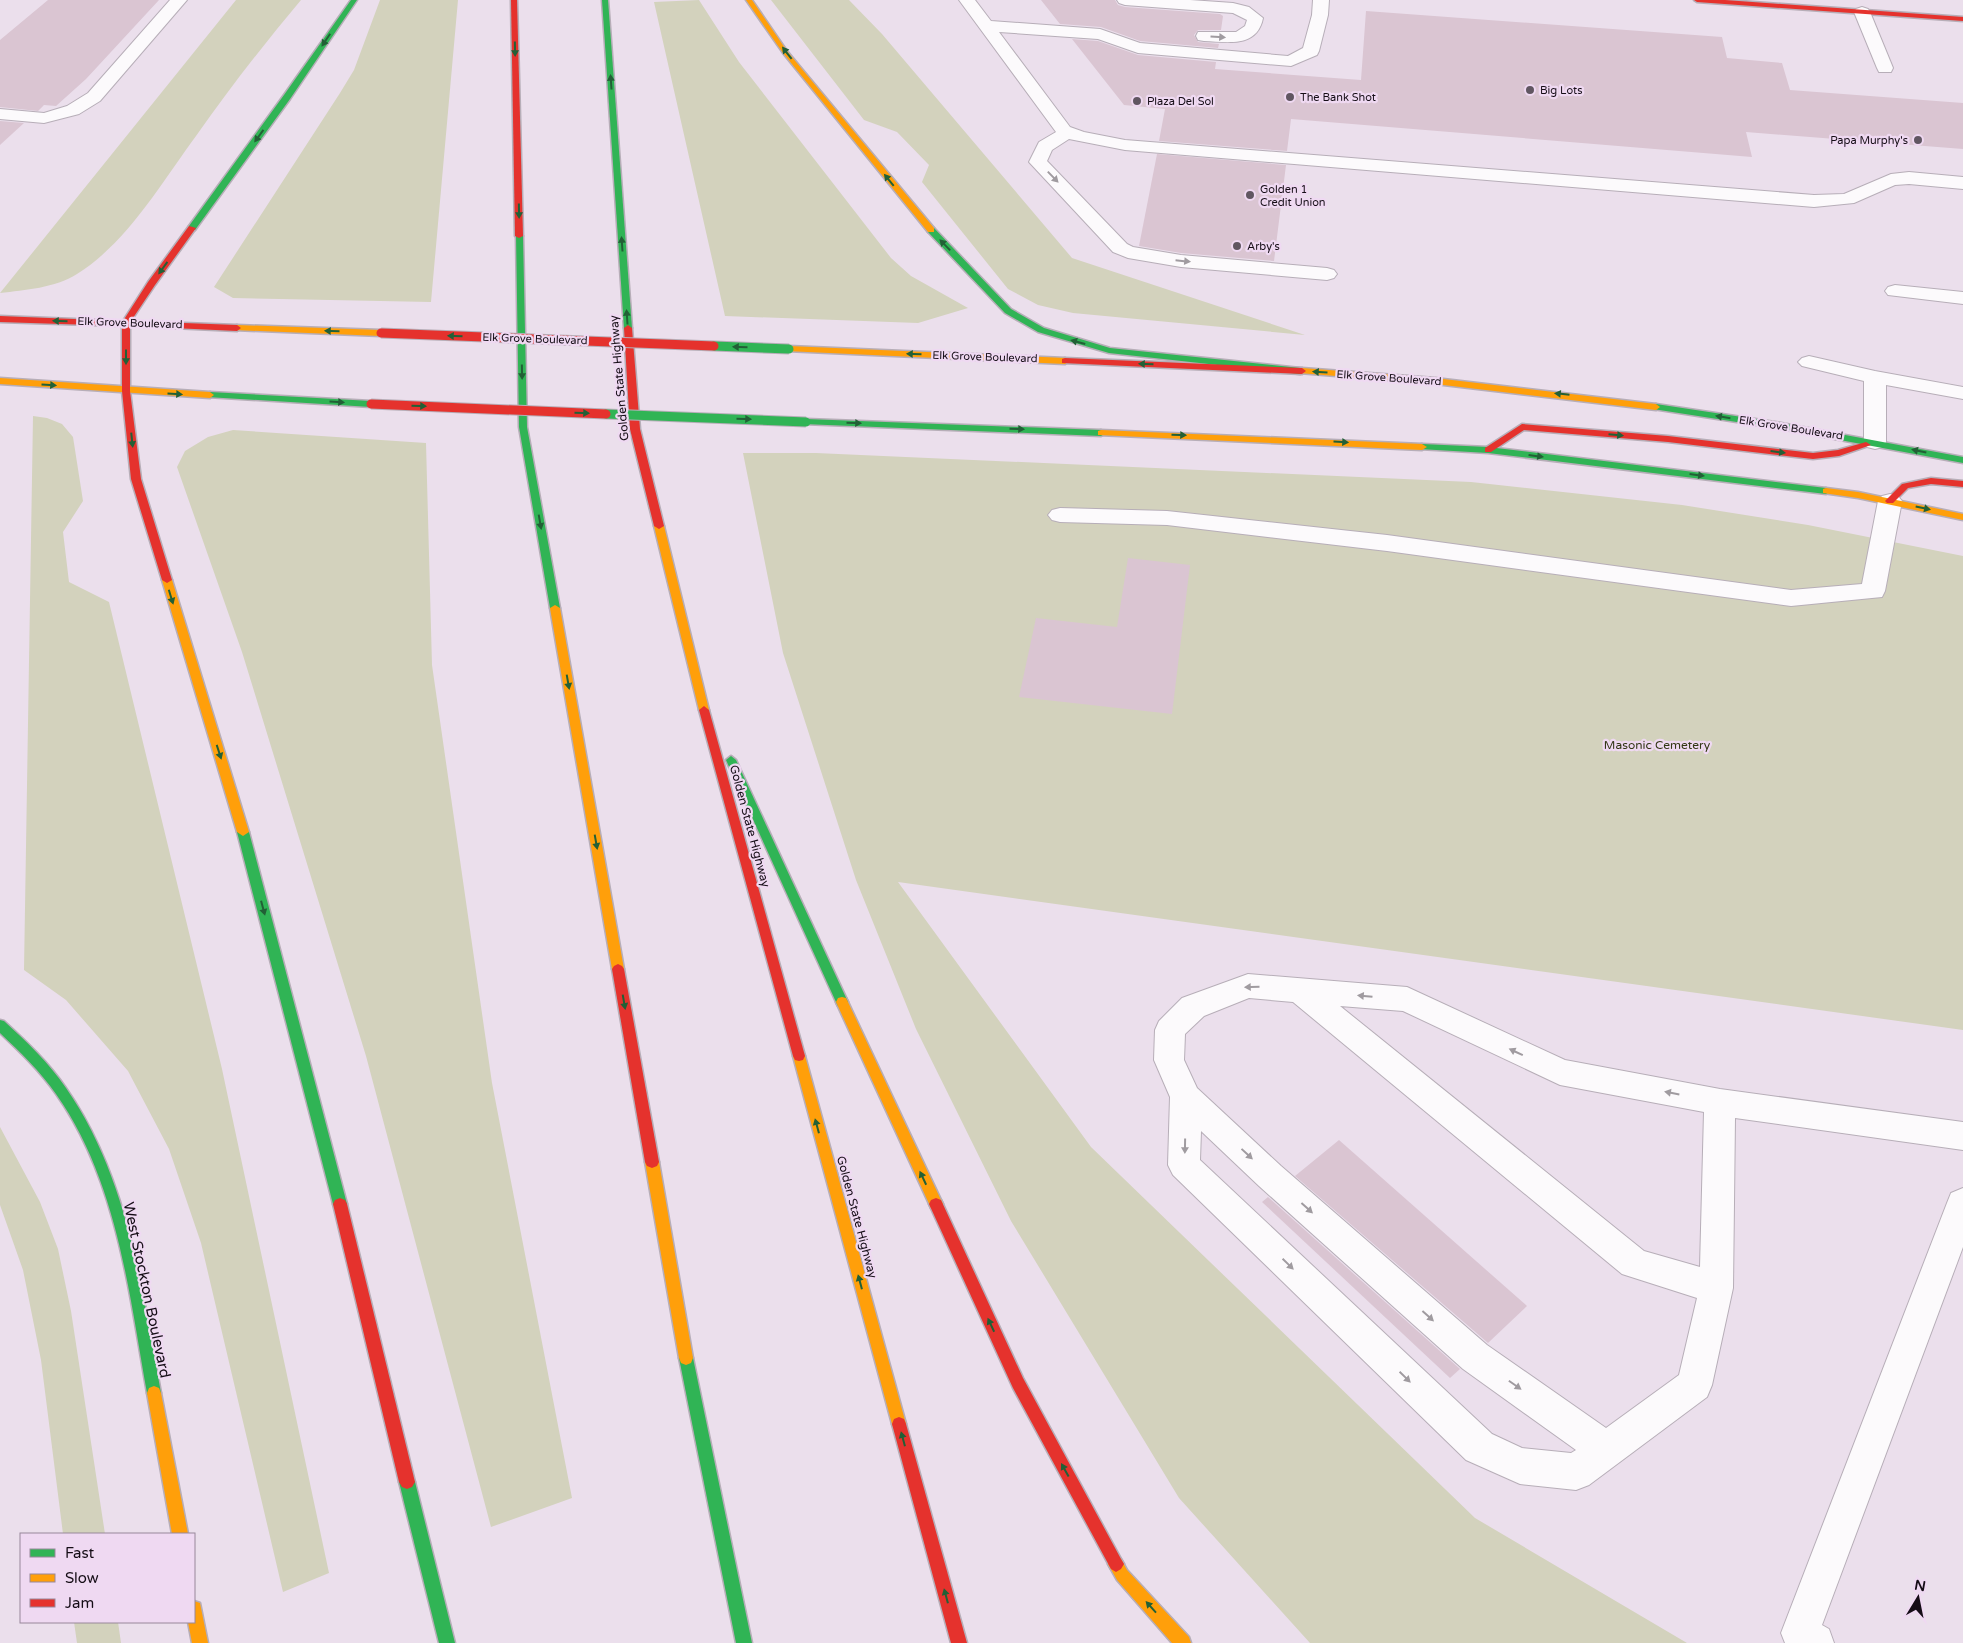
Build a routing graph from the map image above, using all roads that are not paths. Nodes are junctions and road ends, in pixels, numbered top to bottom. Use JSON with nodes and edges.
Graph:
{"nodes":[{"id":1,"x":179,"y":0,"type":"edge"},
{"id":2,"x":354,"y":0,"type":"edge"},
{"id":3,"x":514,"y":0,"type":"edge"},
{"id":4,"x":605,"y":0,"type":"edge"},
{"id":5,"x":749,"y":0,"type":"edge"},
{"id":6,"x":967,"y":0,"type":"edge"},
{"id":7,"x":1125,"y":0,"type":"edge"},
{"id":8,"x":1321,"y":0,"type":"edge"},
{"id":9,"x":1696,"y":0,"type":"edge"},
{"id":10,"x":1862,"y":12,"type":"junction"},
{"id":11,"x":1963,"y":19,"type":"edge"},
{"id":12,"x":986,"y":26,"type":"junction"},
{"id":13,"x":1137,"y":32,"type":"dead end"},
{"id":14,"x":1100,"y":34,"type":"junction"},
{"id":15,"x":1184,"y":35,"type":"dead end"},
{"id":16,"x":1885,"y":68,"type":"dead end"},
{"id":17,"x":0,"y":114,"type":"edge"},
{"id":18,"x":1068,"y":133,"type":"junction"},
{"id":19,"x":1963,"y":183,"type":"edge"},
{"id":20,"x":1327,"y":274,"type":"dead end"},
{"id":21,"x":1895,"y":291,"type":"dead end"},
{"id":22,"x":1963,"y":298,"type":"edge"},
{"id":23,"x":0,"y":319,"type":"edge"},
{"id":24,"x":126,"y":323,"type":"junction"},
{"id":25,"x":1809,"y":362,"type":"dead end"},
{"id":26,"x":1300,"y":371,"type":"junction"},
{"id":27,"x":1875,"y":378,"type":"junction"},
{"id":28,"x":0,"y":381,"type":"edge"},
{"id":29,"x":126,"y":391,"type":"junction"},
{"id":30,"x":1963,"y":393,"type":"edge"},
{"id":31,"x":1875,"y":442,"type":"junction"},
{"id":32,"x":1488,"y":450,"type":"junction"},
{"id":33,"x":1963,"y":460,"type":"edge"},
{"id":34,"x":1963,"y":484,"type":"edge"},
{"id":35,"x":1890,"y":501,"type":"junction"},
{"id":36,"x":1060,"y":515,"type":"dead end"},
{"id":37,"x":1963,"y":517,"type":"edge"},
{"id":38,"x":698,"y":687,"type":"junction"},
{"id":39,"x":1300,"y":990,"type":"junction"},
{"id":40,"x":0,"y":1025,"type":"edge"},
{"id":41,"x":1186,"y":1097,"type":"junction"},
{"id":42,"x":1720,"y":1102,"type":"junction"},
{"id":43,"x":1963,"y":1136,"type":"edge"},
{"id":44,"x":1963,"y":1204,"type":"edge"},
{"id":45,"x":1716,"y":1288,"type":"junction"},
{"id":46,"x":1606,"y":1450,"type":"junction"},
{"id":47,"x":180,"y":1533,"type":"edge"},
{"id":48,"x":195,"y":1615,"type":"edge"},
{"id":49,"x":1808,"y":1638,"type":"edge"},
{"id":50,"x":200,"y":1643,"type":"edge"},
{"id":51,"x":447,"y":1643,"type":"edge"},
{"id":52,"x":744,"y":1643,"type":"edge"},
{"id":53,"x":958,"y":1643,"type":"edge"},
{"id":54,"x":1184,"y":1643,"type":"edge"}],
"edges":[{"from":1,"to":17,"type":"lane"},
{"from":2,"to":24,"type":"main road","one_way":true},
{"from":3,"to":52,"type":"main road","one_way":true},
{"from":38,"to":4,"type":"main road","name":"Golden State Highway","one_way":true},
{"from":26,"to":5,"type":"main road","one_way":true},
{"from":6,"to":12,"type":"lane"},
{"from":15,"to":7,"type":"lane","one_way":true},
{"from":8,"to":14,"type":"lane"},
{"from":9,"to":10,"type":"main road"},
{"from":10,"to":11,"type":"main road"},
{"from":10,"to":16,"type":"lane"},
{"from":12,"to":14,"type":"lane"},
{"from":12,"to":18,"type":"lane"},
{"from":13,"to":14,"type":"lane"},
{"from":18,"to":19,"type":"lane"},
{"from":18,"to":20,"type":"lane","one_way":true},
{"from":21,"to":22,"type":"lane"},
{"from":24,"to":23,"type":"main road","name":"Elk Grove Boulevard","one_way":true},
{"from":26,"to":24,"type":"main road","name":"Elk Grove Boulevard","one_way":true,"bridge":true},
{"from":24,"to":29,"type":"main road","one_way":true},
{"from":25,"to":27,"type":"lane"},
{"from":31,"to":26,"type":"main road","name":"Elk Grove Boulevard","one_way":true},
{"from":27,"to":30,"type":"lane"},
{"from":27,"to":31,"type":"lane"},
{"from":28,"to":29,"type":"main road","one_way":true},
{"from":29,"to":32,"type":"main road","one_way":true,"bridge":true},
{"from":29,"to":51,"type":"main road","one_way":true},
{"from":32,"to":31,"type":"main road","one_way":true},
{"from":33,"to":31,"type":"main road","name":"Elk Grove Boulevard","one_way":true},
{"from":32,"to":35,"type":"main road","one_way":true},
{"from":34,"to":35,"type":"main road"},
{"from":35,"to":36,"type":"lane"},
{"from":35,"to":37,"type":"main road","one_way":true},
{"from":53,"to":38,"type":"main road","name":"Golden State Highway","one_way":true},
{"from":54,"to":38,"type":"main road","one_way":true},
{"from":39,"to":41,"type":"lane","one_way":true},
{"from":42,"to":39,"type":"lane","one_way":true},
{"from":39,"to":45,"type":"lane"},
{"from":40,"to":47,"type":"main road","name":"West Stockton Boulevard"},
{"from":41,"to":46,"type":"lane","one_way":true},
{"from":41,"to":46,"type":"lane","one_way":true},
{"from":42,"to":43,"type":"lane"},
{"from":42,"to":45,"type":"lane"},
{"from":44,"to":49,"type":"lane"},
{"from":45,"to":46,"type":"lane"},
{"from":48,"to":50,"type":"main road"}]}
